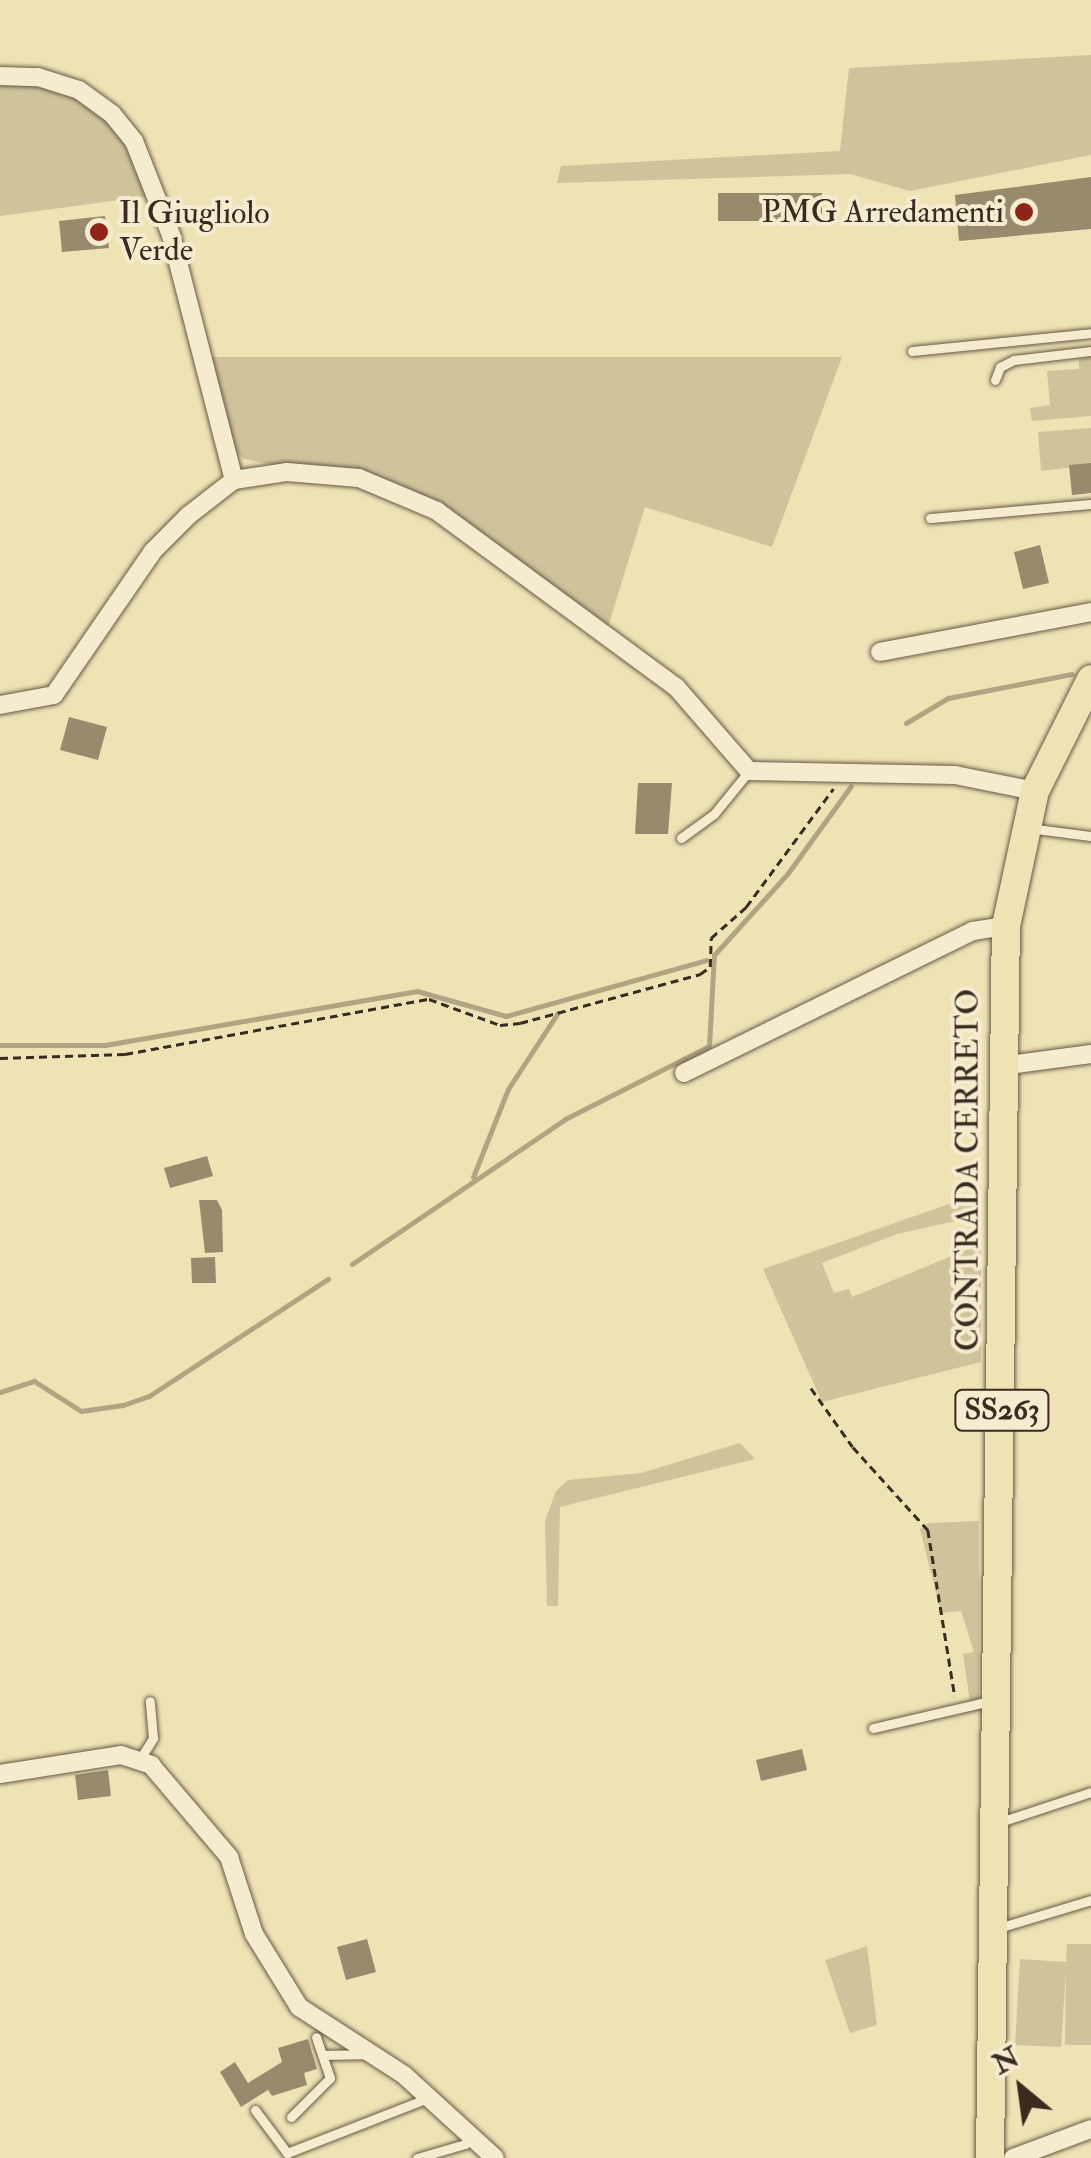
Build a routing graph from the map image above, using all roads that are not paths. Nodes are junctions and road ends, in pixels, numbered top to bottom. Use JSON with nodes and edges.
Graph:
{"nodes":[{"id":1,"x":0,"y":76,"type":"edge"},
{"id":2,"x":1091,"y":332,"type":"edge"},
{"id":3,"x":1091,"y":350,"type":"edge"},
{"id":4,"x":912,"y":351,"type":"dead end"},
{"id":5,"x":994,"y":380,"type":"dead end"},
{"id":6,"x":234,"y":480,"type":"junction"},
{"id":7,"x":1091,"y":504,"type":"edge"},
{"id":8,"x":930,"y":518,"type":"dead end"},
{"id":9,"x":1091,"y":612,"type":"edge"},
{"id":10,"x":880,"y":652,"type":"dead end"},
{"id":11,"x":1091,"y":679,"type":"edge"},
{"id":12,"x":0,"y":705,"type":"edge"},
{"id":13,"x":749,"y":771,"type":"junction"},
{"id":14,"x":1036,"y":791,"type":"junction"},
{"id":15,"x":1026,"y":828,"type":"junction"},
{"id":16,"x":1091,"y":836,"type":"edge"},
{"id":17,"x":682,"y":838,"type":"dead end"},
{"id":18,"x":1006,"y":926,"type":"junction"},
{"id":19,"x":1091,"y":1054,"type":"edge"},
{"id":20,"x":1002,"y":1066,"type":"junction"},
{"id":21,"x":684,"y":1073,"type":"dead end"},
{"id":22,"x":997,"y":1700,"type":"junction"},
{"id":23,"x":150,"y":1701,"type":"dead end"},
{"id":24,"x":873,"y":1728,"type":"dead end"},
{"id":25,"x":140,"y":1760,"type":"junction"},
{"id":26,"x":0,"y":1774,"type":"edge"},
{"id":27,"x":1091,"y":1792,"type":"edge"},
{"id":28,"x":995,"y":1824,"type":"junction"},
{"id":29,"x":1091,"y":1900,"type":"edge"},
{"id":30,"x":993,"y":1930,"type":"junction"},
{"id":31,"x":316,"y":2038,"type":"dead end"},
{"id":32,"x":374,"y":2053,"type":"junction"},
{"id":33,"x":326,"y":2055,"type":"junction"},
{"id":34,"x":430,"y":2098,"type":"junction"},
{"id":35,"x":255,"y":2110,"type":"dead end"},
{"id":36,"x":290,"y":2118,"type":"dead end"},
{"id":37,"x":1091,"y":2130,"type":"edge"},
{"id":38,"x":470,"y":2135,"type":"junction"},
{"id":39,"x":418,"y":2158,"type":"edge"},
{"id":40,"x":495,"y":2158,"type":"edge"},
{"id":41,"x":990,"y":2158,"type":"edge"},
{"id":42,"x":1013,"y":2158,"type":"edge"}],
"edges":[{"from":1,"to":6,"type":"street"},
{"from":2,"to":4,"type":"lane"},
{"from":3,"to":5,"type":"lane"},
{"from":6,"to":12,"type":"street"},
{"from":6,"to":13,"type":"street"},
{"from":7,"to":8,"type":"lane"},
{"from":9,"to":10,"type":"street"},
{"from":11,"to":14,"type":"main road","name":"CONTRADA CERRETO","number":"SS263"},
{"from":13,"to":14,"type":"street"},
{"from":13,"to":17,"type":"lane"},
{"from":14,"to":15,"type":"main road","name":"CONTRADA CERRETO","number":"SS263"},
{"from":15,"to":16,"type":"lane"},
{"from":15,"to":18,"type":"main road","name":"CONTRADA CERRETO","number":"SS263"},
{"from":18,"to":20,"type":"main road","name":"CONTRADA CERRETO","number":"SS263"},
{"from":18,"to":21,"type":"street"},
{"from":19,"to":20,"type":"street"},
{"from":20,"to":22,"type":"main road","name":"CONTRADA CERRETO","number":"SS263"},
{"from":22,"to":24,"type":"lane"},
{"from":22,"to":28,"type":"main road","name":"CONTRADA CERRETO","number":"SS263"},
{"from":23,"to":25,"type":"lane"},
{"from":25,"to":26,"type":"street"},
{"from":25,"to":32,"type":"street"},
{"from":27,"to":28,"type":"lane"},
{"from":28,"to":30,"type":"main road","name":"CONTRADA CERRETO","number":"SS263"},
{"from":29,"to":30,"type":"lane"},
{"from":30,"to":41,"type":"main road","name":"CONTRADA CERRETO","number":"SS263"},
{"from":31,"to":33,"type":"lane"},
{"from":32,"to":33,"type":"lane"},
{"from":32,"to":34,"type":"street"},
{"from":33,"to":36,"type":"lane"},
{"from":34,"to":35,"type":"lane"},
{"from":34,"to":38,"type":"street"},
{"from":37,"to":42,"type":"street"},
{"from":38,"to":39,"type":"lane"},
{"from":38,"to":40,"type":"street"}]}
